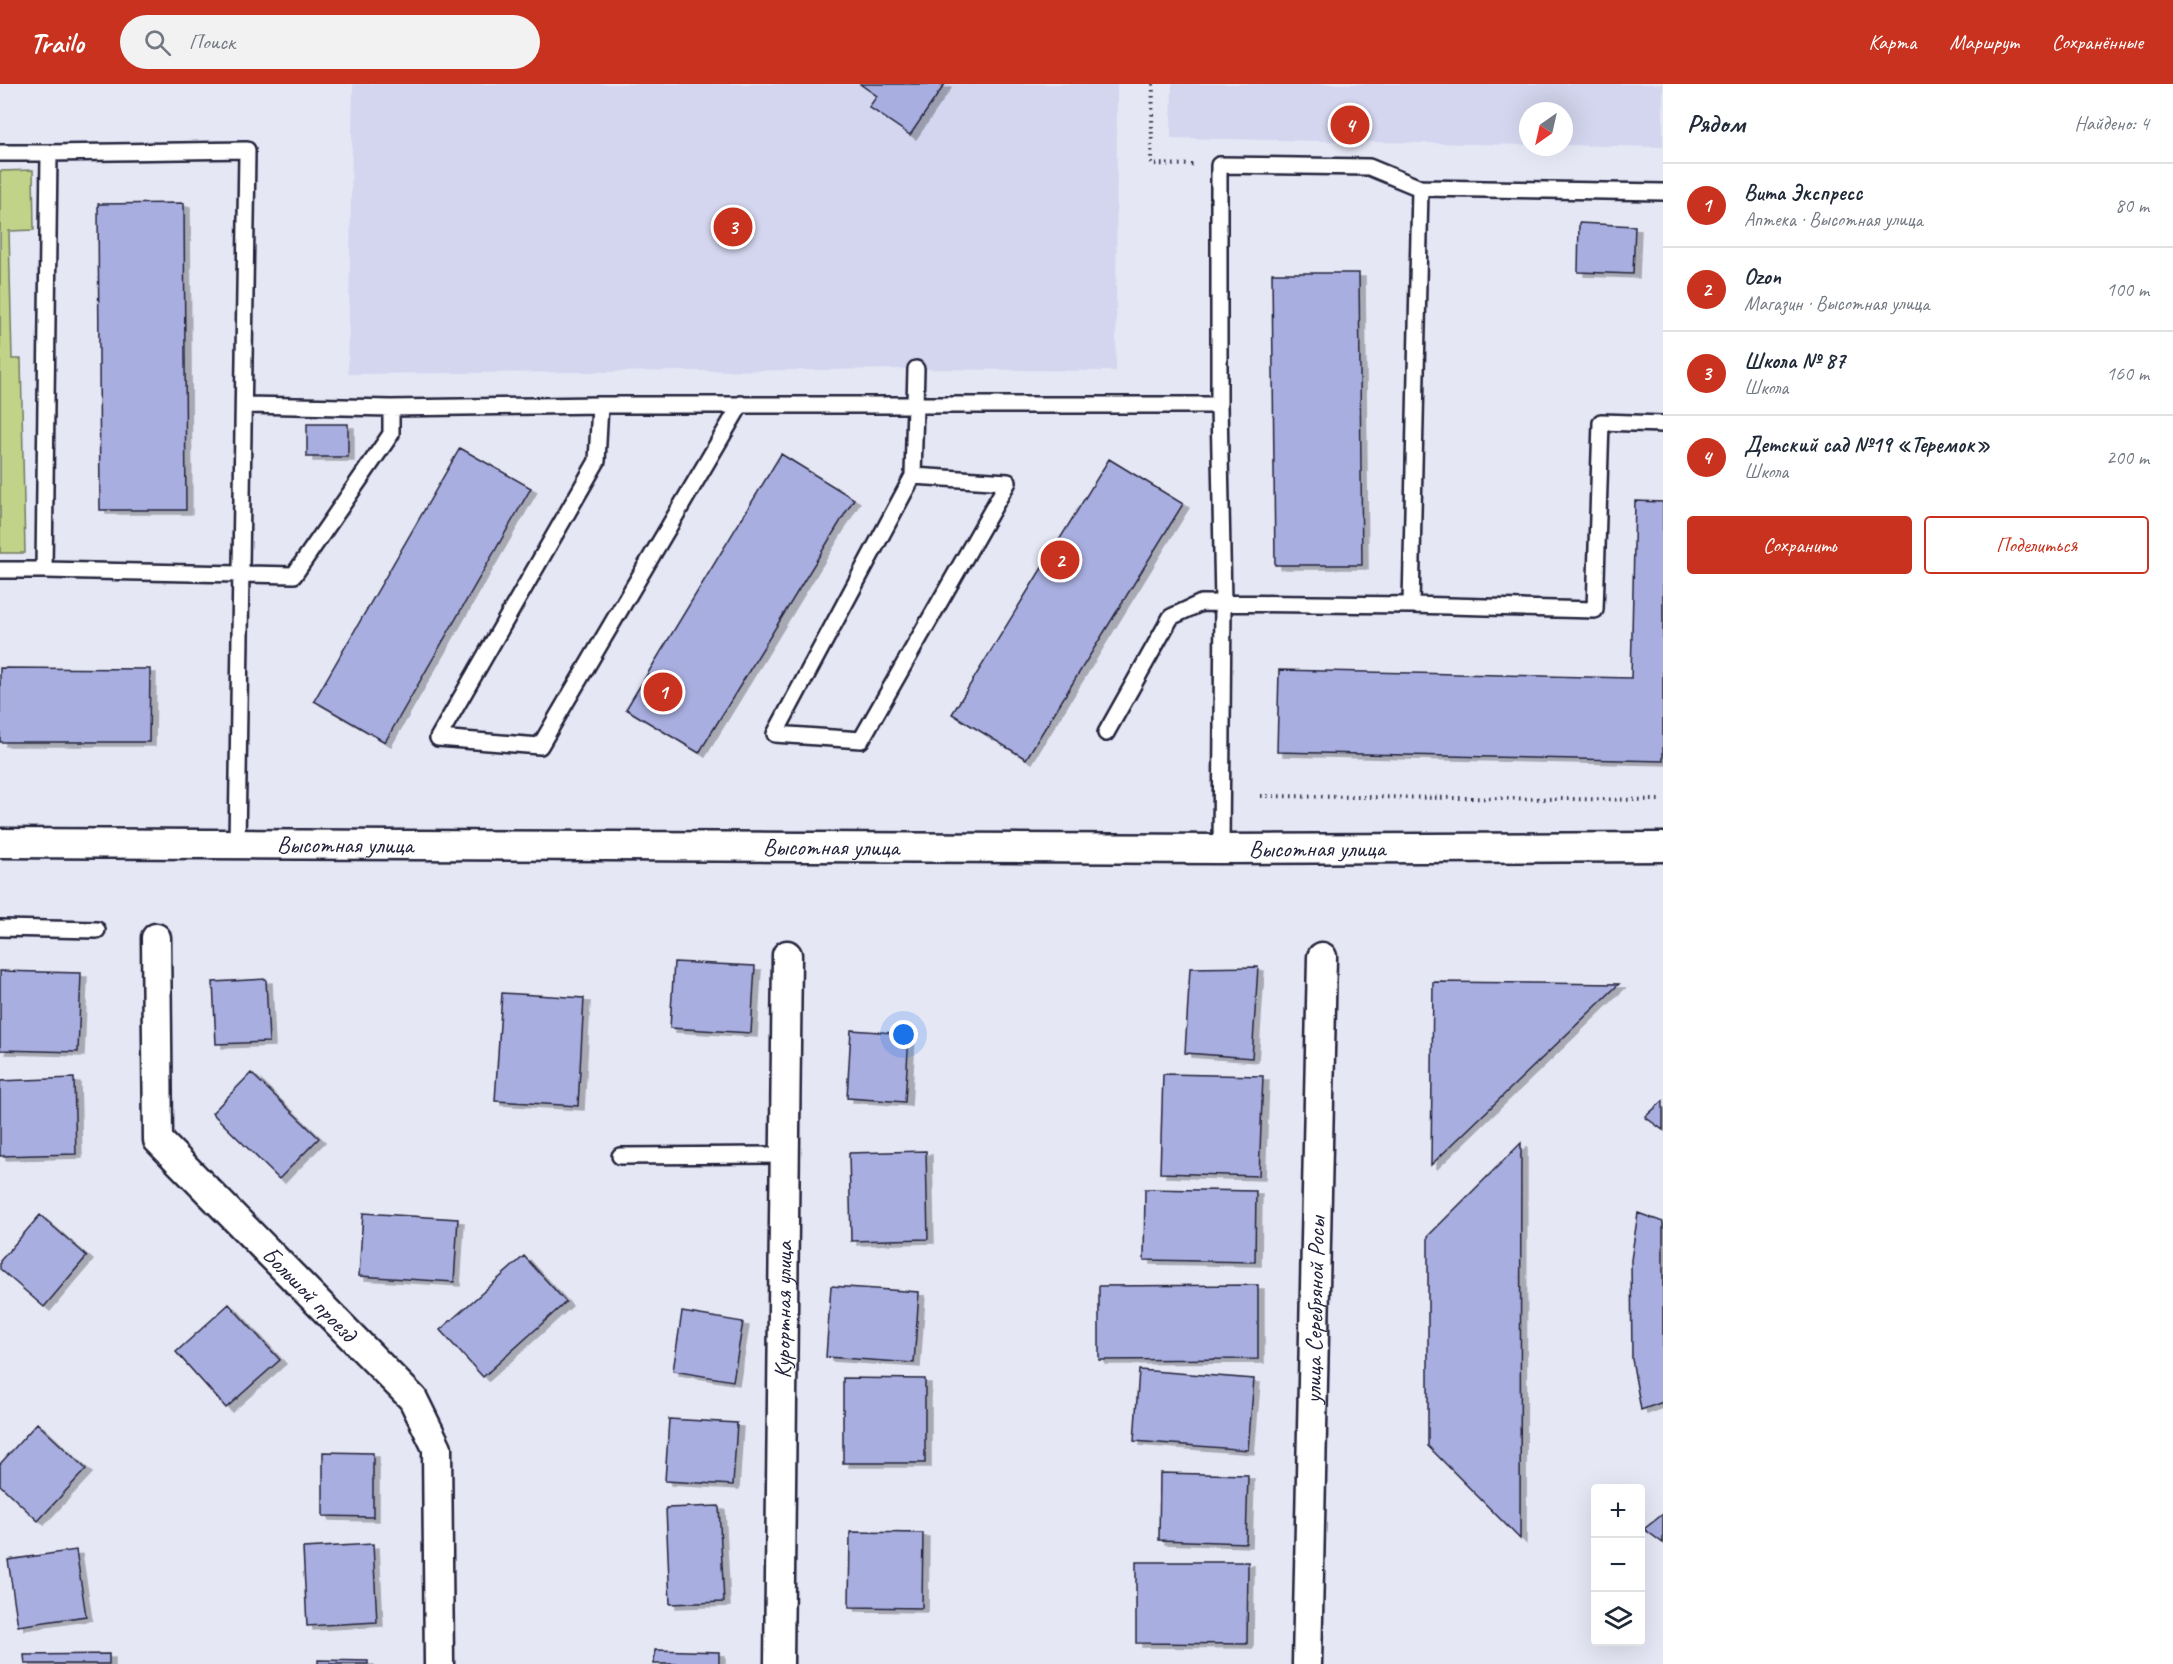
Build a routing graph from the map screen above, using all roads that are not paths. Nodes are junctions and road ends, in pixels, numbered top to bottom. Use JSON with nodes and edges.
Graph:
{"nodes":[{"id":1,"x":0,"y":153,"type":"edge"},
{"id":2,"x":49,"y":153,"type":"junction"},
{"id":3,"x":1420,"y":188,"type":"junction"},
{"id":4,"x":1663,"y":192,"type":"edge"},
{"id":5,"x":916,"y":369,"type":"dead end"},
{"id":6,"x":741,"y":404,"type":"junction"},
{"id":7,"x":243,"y":405,"type":"junction"},
{"id":8,"x":600,"y":405,"type":"junction"},
{"id":9,"x":914,"y":405,"type":"junction"},
{"id":10,"x":1219,"y":405,"type":"junction"},
{"id":11,"x":391,"y":408,"type":"junction"},
{"id":12,"x":1663,"y":424,"type":"edge"},
{"id":13,"x":913,"y":476,"type":"junction"},
{"id":14,"x":0,"y":570,"type":"edge"},
{"id":15,"x":44,"y":570,"type":"junction"},
{"id":16,"x":241,"y":573,"type":"junction"},
{"id":17,"x":1223,"y":602,"type":"junction"},
{"id":18,"x":1411,"y":605,"type":"junction"},
{"id":19,"x":1106,"y":734,"type":"dead end"},
{"id":20,"x":0,"y":843,"type":"edge"},
{"id":21,"x":237,"y":845,"type":"junction"},
{"id":22,"x":1663,"y":847,"type":"edge"},
{"id":23,"x":1221,"y":849,"type":"junction"},
{"id":24,"x":0,"y":928,"type":"edge"},
{"id":25,"x":97,"y":930,"type":"dead end"},
{"id":26,"x":156,"y":938,"type":"dead end"},
{"id":27,"x":787,"y":955,"type":"dead end"},
{"id":28,"x":1322,"y":957,"type":"dead end"},
{"id":29,"x":784,"y":1155,"type":"junction"},
{"id":30,"x":620,"y":1156,"type":"dead end"},
{"id":31,"x":439,"y":1664,"type":"edge"},
{"id":32,"x":779,"y":1664,"type":"edge"},
{"id":33,"x":1307,"y":1664,"type":"edge"}],
"edges":[{"from":1,"to":2,"type":"lane"},
{"from":2,"to":7,"type":"lane"},
{"from":2,"to":15,"type":"lane"},
{"from":3,"to":4,"type":"lane"},
{"from":3,"to":10,"type":"lane"},
{"from":3,"to":18,"type":"lane"},
{"from":5,"to":9,"type":"lane"},
{"from":6,"to":8,"type":"lane"},
{"from":6,"to":8,"type":"lane"},
{"from":6,"to":9,"type":"lane"},
{"from":7,"to":11,"type":"lane"},
{"from":7,"to":16,"type":"lane"},
{"from":8,"to":11,"type":"lane"},
{"from":9,"to":10,"type":"lane"},
{"from":9,"to":13,"type":"lane"},
{"from":10,"to":17,"type":"lane"},
{"from":11,"to":16,"type":"lane"},
{"from":12,"to":18,"type":"lane"},
{"from":13,"to":13,"type":"lane"},
{"from":14,"to":15,"type":"lane"},
{"from":15,"to":16,"type":"lane"},
{"from":16,"to":21,"type":"lane"},
{"from":17,"to":18,"type":"lane"},
{"from":17,"to":19,"type":"lane"},
{"from":17,"to":23,"type":"lane"},
{"from":20,"to":21,"type":"street","name":"Высотная улица"},
{"from":21,"to":23,"type":"street","name":"Высотная улица"},
{"from":22,"to":23,"type":"street","name":"Высотная улица"},
{"from":24,"to":25,"type":"lane"},
{"from":26,"to":31,"type":"street","name":"Большой проезд"},
{"from":27,"to":29,"type":"street","name":"Курортная улица"},
{"from":28,"to":33,"type":"street","name":"улица Серебряной Росы"},
{"from":29,"to":30,"type":"lane"},
{"from":29,"to":32,"type":"street","name":"Курортная улица"}]}
